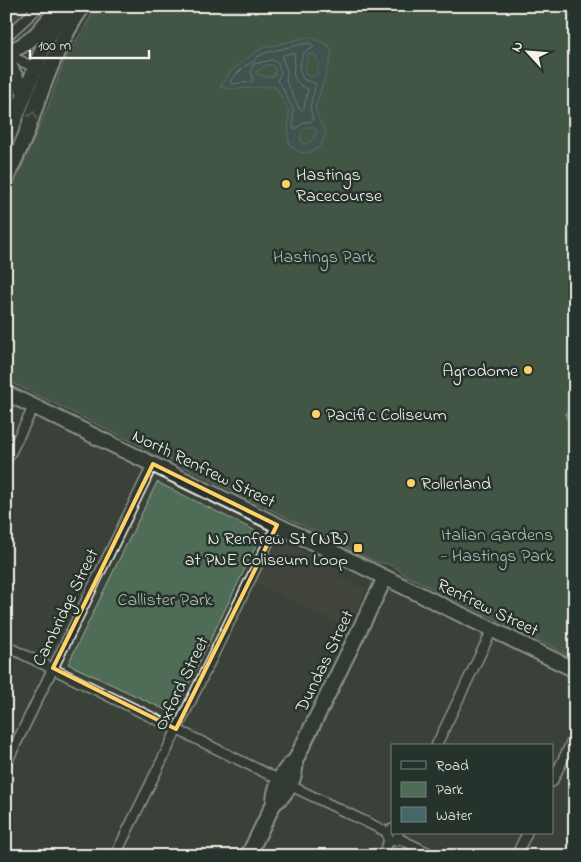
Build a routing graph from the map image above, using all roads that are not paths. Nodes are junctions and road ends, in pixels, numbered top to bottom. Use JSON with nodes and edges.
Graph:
{"nodes":[{"id":1,"x":40,"y":6,"type":"edge"},
{"id":2,"x":60,"y":6,"type":"edge"},
{"id":3,"x":66,"y":6,"type":"edge"},
{"id":4,"x":83,"y":6,"type":"edge"},
{"id":5,"x":6,"y":37,"type":"edge"},
{"id":6,"x":6,"y":53,"type":"edge"},
{"id":7,"x":6,"y":60,"type":"edge"},
{"id":8,"x":35,"y":67,"type":"junction"},
{"id":9,"x":48,"y":73,"type":"junction"},
{"id":10,"x":25,"y":94,"type":"junction"},
{"id":11,"x":11,"y":120,"type":"edge"},
{"id":12,"x":6,"y":142,"type":"edge"},
{"id":13,"x":6,"y":179,"type":"edge"},
{"id":14,"x":6,"y":393,"type":"edge"},
{"id":15,"x":34,"y":406,"type":"junction"},
{"id":16,"x":6,"y":462,"type":"edge"},
{"id":17,"x":153,"y":464,"type":"junction"},
{"id":18,"x":277,"y":525,"type":"junction"},
{"id":19,"x":386,"y":578,"type":"junction"},
{"id":20,"x":492,"y":630,"type":"junction"},
{"id":21,"x":6,"y":646,"type":"edge"},
{"id":22,"x":53,"y":668,"type":"junction"},
{"id":23,"x":575,"y":670,"type":"edge"},
{"id":24,"x":176,"y":729,"type":"junction"},
{"id":25,"x":573,"y":739,"type":"edge"},
{"id":26,"x":437,"y":744,"type":"edge"},
{"id":27,"x":6,"y":764,"type":"edge"},
{"id":28,"x":554,"y":778,"type":"edge"},
{"id":29,"x":284,"y":782,"type":"junction"},
{"id":30,"x":391,"y":833,"type":"edge"},
{"id":31,"x":393,"y":834,"type":"edge"},
{"id":32,"x":527,"y":834,"type":"edge"},
{"id":33,"x":115,"y":856,"type":"edge"},
{"id":34,"x":248,"y":856,"type":"edge"},
{"id":35,"x":382,"y":856,"type":"edge"},
{"id":36,"x":435,"y":856,"type":"edge"},
{"id":37,"x":516,"y":856,"type":"edge"}],
"edges":[{"from":1,"to":5,"type":"street"},
{"from":2,"to":6,"type":"street"},
{"from":3,"to":8,"type":"street"},
{"from":4,"to":9,"type":"street"},
{"from":6,"to":8,"type":"street"},
{"from":7,"to":10,"type":"street"},
{"from":8,"to":9,"type":"street"},
{"from":8,"to":10,"type":"street"},
{"from":13,"to":9,"type":"street","one_way":true},
{"from":10,"to":11,"type":"street"},
{"from":11,"to":12,"type":"street"},
{"from":14,"to":15,"type":"street","name":"North Renfrew Street"},
{"from":15,"to":16,"type":"street"},
{"from":15,"to":17,"type":"street","name":"North Renfrew Street"},
{"from":17,"to":18,"type":"street","name":"North Renfrew Street"},
{"from":17,"to":22,"type":"street","name":"Cambridge Street"},
{"from":18,"to":19,"type":"street","name":"North Renfrew Street"},
{"from":18,"to":24,"type":"street","name":"Oxford Street"},
{"from":19,"to":20,"type":"street","name":"Renfrew Street"},
{"from":19,"to":29,"type":"street","name":"Dundas Street"},
{"from":20,"to":23,"type":"street","name":"Renfrew Street"},
{"from":20,"to":26,"type":"street"},
{"from":21,"to":22,"type":"street"},
{"from":22,"to":24,"type":"street"},
{"from":22,"to":27,"type":"street","name":"Cambridge Street"},
{"from":24,"to":29,"type":"street"},
{"from":24,"to":33,"type":"street","name":"Oxford Street"},
{"from":25,"to":28,"type":"street"},
{"from":29,"to":30,"type":"street"},
{"from":29,"to":34,"type":"street","name":"Dundas Street"},
{"from":31,"to":35,"type":"street"},
{"from":31,"to":36,"type":"street"},
{"from":32,"to":37,"type":"street"}]}
